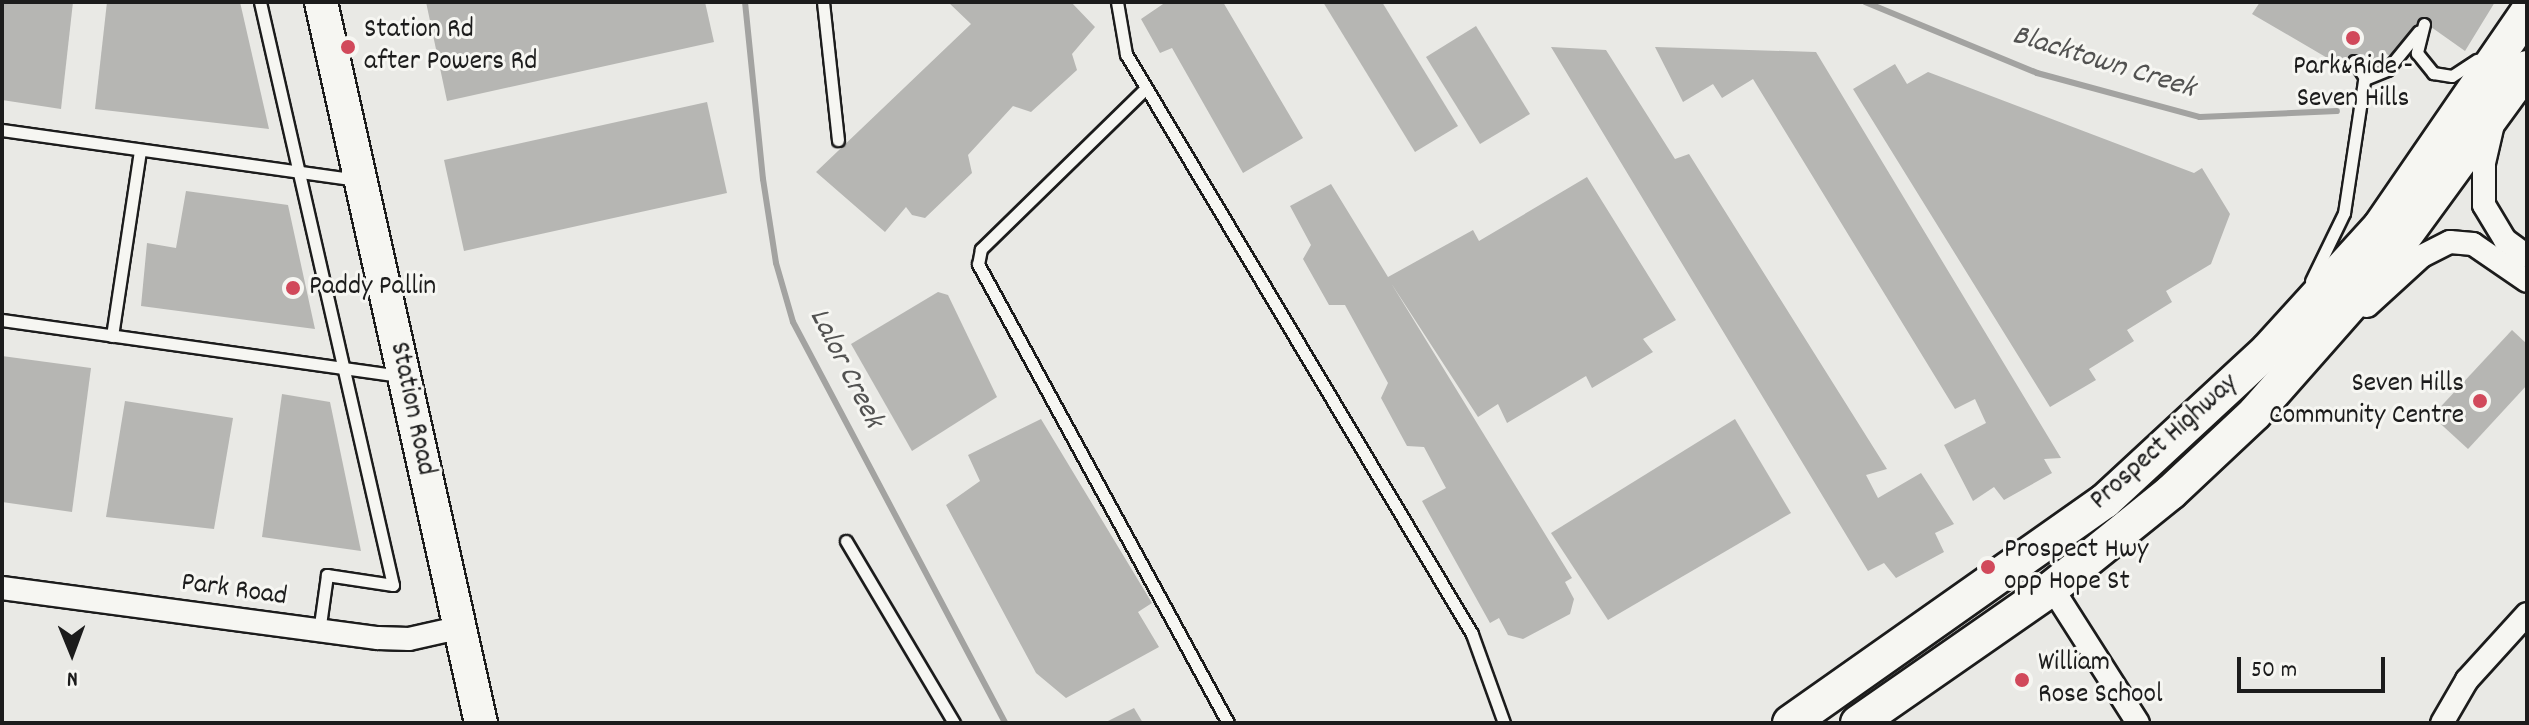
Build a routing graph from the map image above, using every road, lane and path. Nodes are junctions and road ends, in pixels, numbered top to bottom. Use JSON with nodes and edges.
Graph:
{"nodes":[{"id":1,"x":260,"y":2,"type":"edge"},
{"id":2,"x":321,"y":2,"type":"edge"},
{"id":3,"x":823,"y":2,"type":"edge"},
{"id":4,"x":1117,"y":2,"type":"edge"},
{"id":5,"x":2527,"y":10,"type":"edge"},
{"id":6,"x":2354,"y":61,"type":"dead end"},
{"id":7,"x":2527,"y":68,"type":"edge"},
{"id":8,"x":2365,"y":73,"type":"junction"},
{"id":9,"x":1146,"y":88,"type":"junction"},
{"id":10,"x":2495,"y":119,"type":"junction"},
{"id":11,"x":2,"y":130,"type":"edge"},
{"id":12,"x":838,"y":140,"type":"dead end"},
{"id":13,"x":140,"y":150,"type":"junction"},
{"id":14,"x":299,"y":172,"type":"junction"},
{"id":15,"x":361,"y":181,"type":"junction"},
{"id":16,"x":2527,"y":256,"type":"edge"},
{"id":17,"x":2527,"y":281,"type":"edge"},
{"id":18,"x":2,"y":320,"type":"edge"},
{"id":19,"x":112,"y":336,"type":"junction"},
{"id":20,"x":2268,"y":350,"type":"junction"},
{"id":21,"x":2307,"y":360,"type":"junction"},
{"id":22,"x":344,"y":369,"type":"junction"},
{"id":23,"x":405,"y":377,"type":"junction"},
{"id":24,"x":846,"y":541,"type":"dead end"},
{"id":25,"x":2,"y":588,"type":"edge"},
{"id":26,"x":2052,"y":588,"type":"junction"},
{"id":27,"x":2527,"y":614,"type":"edge"},
{"id":28,"x":458,"y":628,"type":"junction"},
{"id":29,"x":319,"y":632,"type":"junction"},
{"id":30,"x":481,"y":723,"type":"edge"},
{"id":31,"x":954,"y":723,"type":"edge"},
{"id":32,"x":1228,"y":723,"type":"edge"},
{"id":33,"x":1504,"y":723,"type":"edge"},
{"id":34,"x":1790,"y":723,"type":"edge"},
{"id":35,"x":1858,"y":723,"type":"edge"},
{"id":36,"x":2138,"y":723,"type":"edge"},
{"id":37,"x":2442,"y":723,"type":"edge"}],
"edges":[{"from":1,"to":14,"type":"lane"},
{"from":2,"to":15,"type":"main road","name":"Station Road"},
{"from":3,"to":12,"type":"lane"},
{"from":4,"to":9,"type":"lane"},
{"from":5,"to":8,"type":"lane"},
{"from":5,"to":20,"type":"main road","name":"Prospect Highway"},
{"from":6,"to":8,"type":"lane"},
{"from":7,"to":10,"type":"main road","name":"Prospect Highway"},
{"from":8,"to":20,"type":"lane"},
{"from":9,"to":32,"type":"lane"},
{"from":9,"to":33,"type":"lane"},
{"from":10,"to":16,"type":"street"},
{"from":10,"to":21,"type":"main road","name":"Prospect Highway"},
{"from":11,"to":13,"type":"lane"},
{"from":13,"to":14,"type":"lane"},
{"from":13,"to":19,"type":"lane"},
{"from":14,"to":15,"type":"lane"},
{"from":14,"to":22,"type":"lane"},
{"from":15,"to":23,"type":"main road","name":"Station Road"},
{"from":17,"to":21,"type":"street"},
{"from":18,"to":19,"type":"lane"},
{"from":19,"to":22,"type":"lane"},
{"from":20,"to":34,"type":"main road","name":"Prospect Highway"},
{"from":21,"to":26,"type":"main road","name":"Prospect Highway"},
{"from":22,"to":23,"type":"lane"},
{"from":22,"to":29,"type":"lane"},
{"from":23,"to":28,"type":"main road","name":"Station Road"},
{"from":24,"to":31,"type":"lane"},
{"from":25,"to":29,"type":"street","name":"Park Road"},
{"from":26,"to":35,"type":"main road","name":"Prospect Highway"},
{"from":26,"to":36,"type":"street"},
{"from":27,"to":37,"type":"street"},
{"from":28,"to":29,"type":"street","name":"Park Road"},
{"from":28,"to":30,"type":"main road","name":"Station Road"}]}
